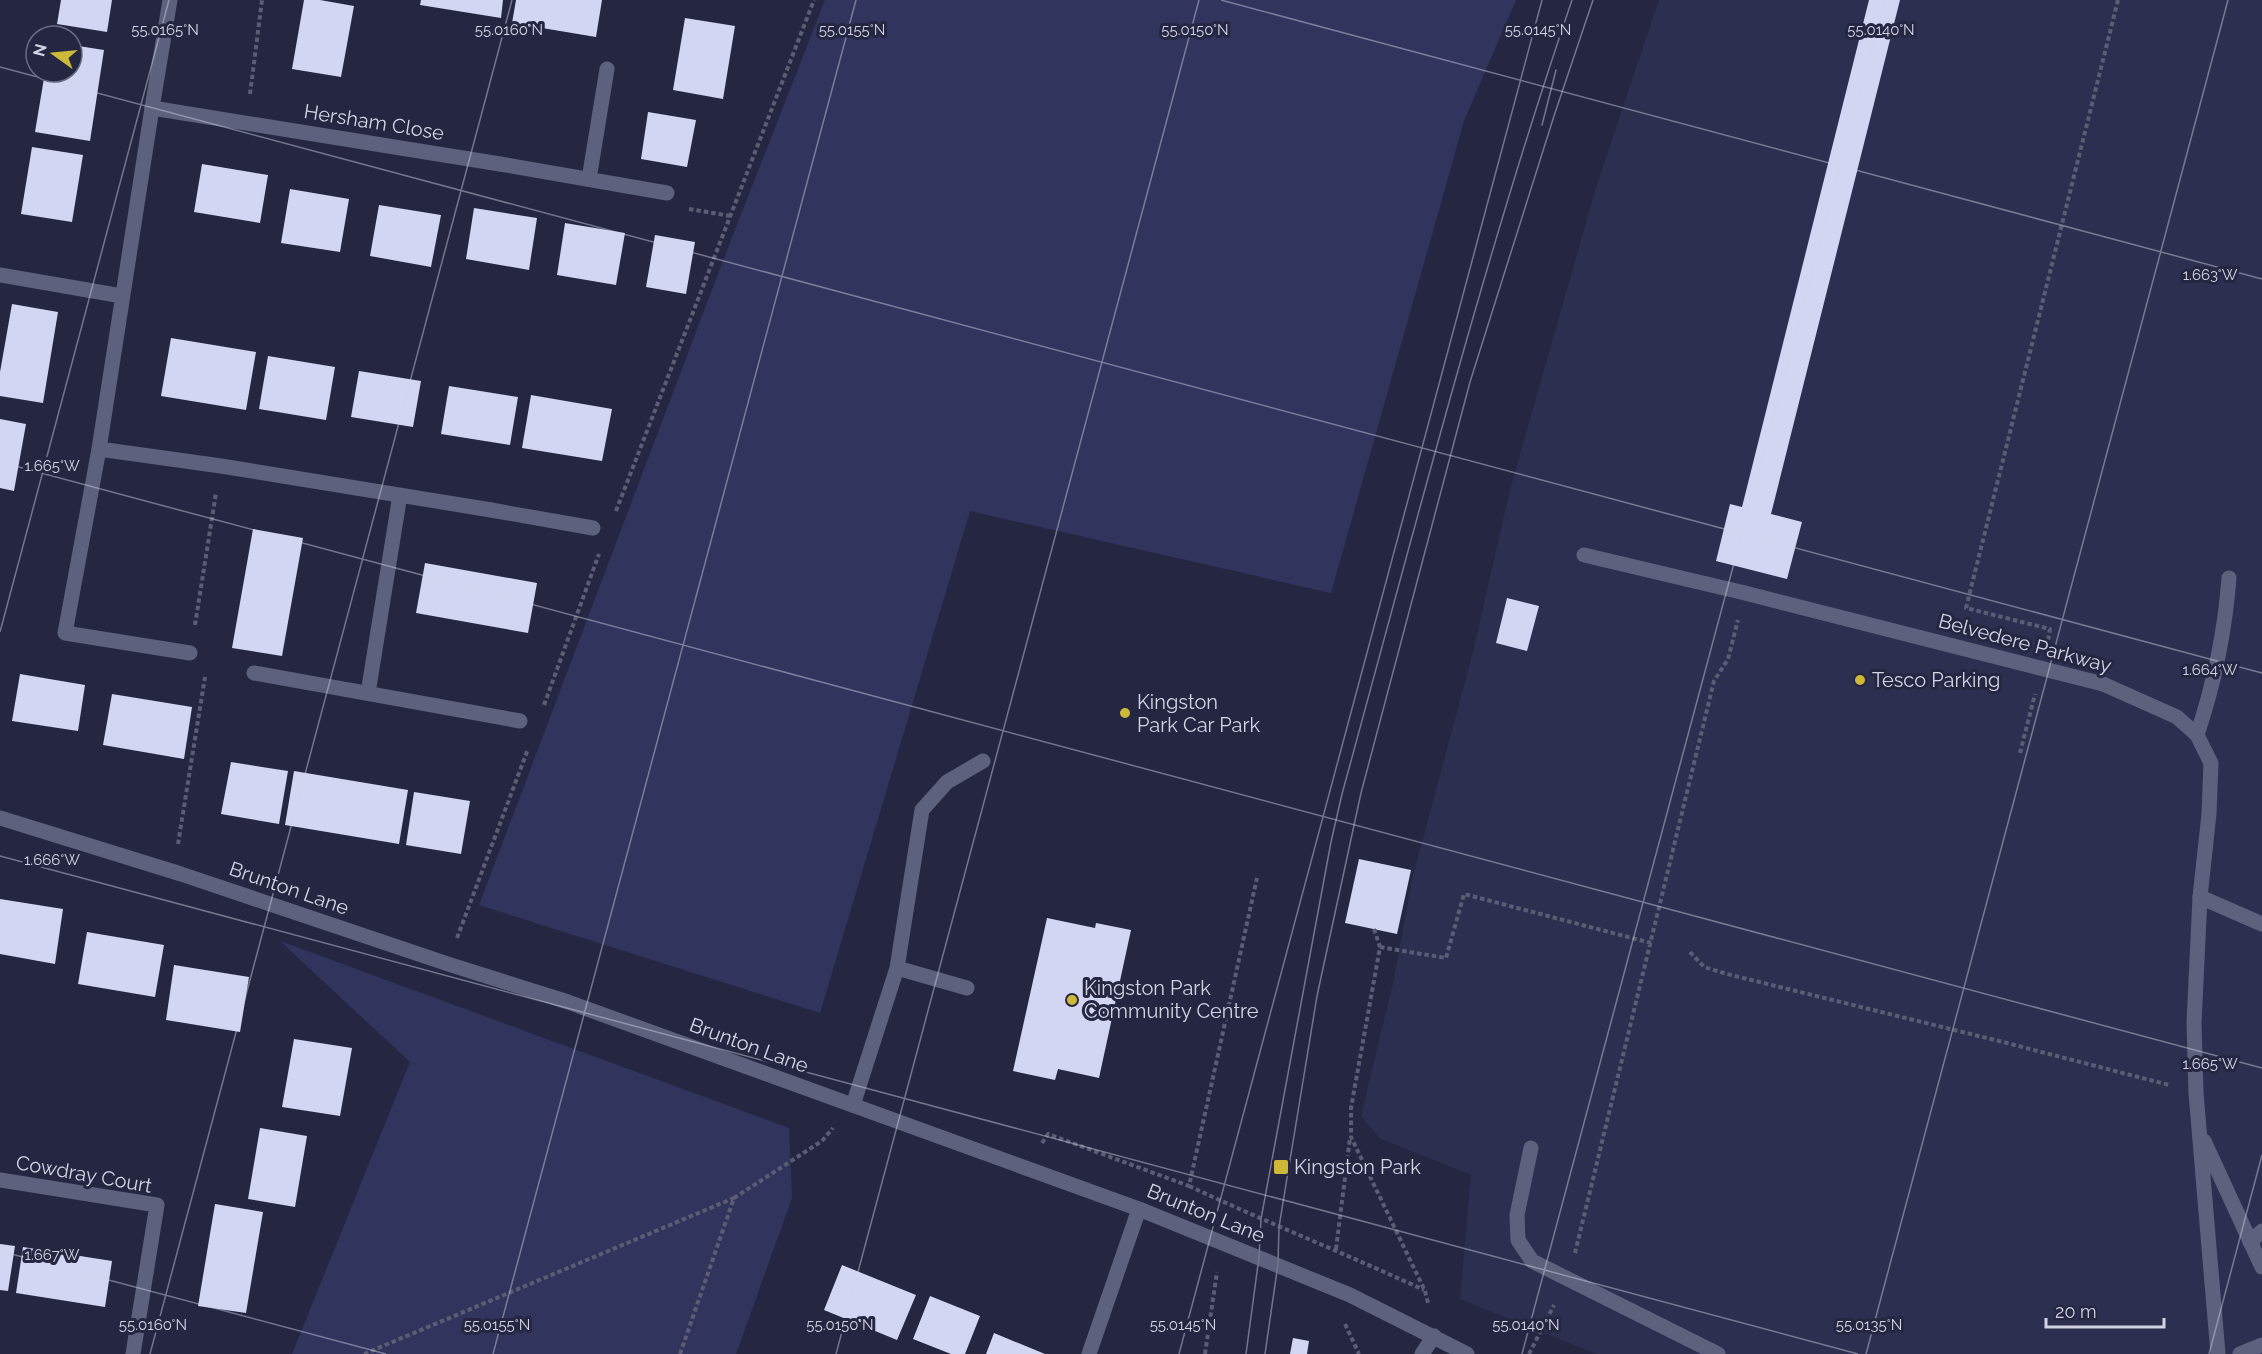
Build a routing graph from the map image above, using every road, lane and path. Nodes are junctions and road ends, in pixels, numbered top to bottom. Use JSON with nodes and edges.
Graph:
{"nodes":[{"id":1,"x":170,"y":0,"type":"edge"},
{"id":2,"x":262,"y":0,"type":"edge"},
{"id":3,"x":814,"y":0,"type":"edge"},
{"id":4,"x":2118,"y":0,"type":"edge"},
{"id":5,"x":607,"y":69,"type":"dead end"},
{"id":6,"x":152,"y":108,"type":"junction"},
{"id":7,"x":246,"y":123,"type":"junction"},
{"id":8,"x":589,"y":178,"type":"junction"},
{"id":9,"x":667,"y":193,"type":"joint"},
{"id":10,"x":730,"y":216,"type":"junction"},
{"id":11,"x":0,"y":275,"type":"edge"},
{"id":12,"x":122,"y":296,"type":"junction"},
{"id":13,"x":99,"y":449,"type":"junction"},
{"id":14,"x":400,"y":495,"type":"junction"},
{"id":15,"x":612,"y":520,"type":"dead end"},
{"id":16,"x":593,"y":528,"type":"dead end"},
{"id":17,"x":600,"y":553,"type":"dead end"},
{"id":18,"x":1584,"y":555,"type":"dead end"},
{"id":19,"x":2229,"y":578,"type":"dead end"},
{"id":20,"x":1745,"y":593,"type":"junction"},
{"id":21,"x":190,"y":653,"type":"dead end"},
{"id":22,"x":2041,"y":668,"type":"junction"},
{"id":23,"x":254,"y":674,"type":"dead end"},
{"id":24,"x":368,"y":693,"type":"junction"},
{"id":25,"x":541,"y":714,"type":"dead end"},
{"id":26,"x":520,"y":721,"type":"dead end"},
{"id":27,"x":2197,"y":735,"type":"junction"},
{"id":28,"x":529,"y":747,"type":"dead end"},
{"id":29,"x":2020,"y":753,"type":"dead end"},
{"id":30,"x":983,"y":760,"type":"dead end"},
{"id":31,"x":0,"y":818,"type":"edge"},
{"id":32,"x":1257,"y":878,"type":"dead end"},
{"id":33,"x":2200,"y":897,"type":"junction"},
{"id":34,"x":2262,"y":924,"type":"edge"},
{"id":35,"x":1374,"y":928,"type":"dead end"},
{"id":36,"x":1651,"y":943,"type":"junction"},
{"id":37,"x":1380,"y":947,"type":"junction"},
{"id":38,"x":1690,"y":952,"type":"dead end"},
{"id":39,"x":448,"y":964,"type":"junction"},
{"id":40,"x":897,"y":968,"type":"junction"},
{"id":41,"x":967,"y":987,"type":"dead end"},
{"id":42,"x":2196,"y":1093,"type":"junction"},
{"id":43,"x":853,"y":1105,"type":"junction"},
{"id":44,"x":2199,"y":1130,"type":"junction"},
{"id":45,"x":1351,"y":1137,"type":"junction"},
{"id":46,"x":1531,"y":1148,"type":"dead end"},
{"id":47,"x":1026,"y":1168,"type":"junction"},
{"id":48,"x":0,"y":1180,"type":"edge"},
{"id":49,"x":1189,"y":1186,"type":"junction"},
{"id":50,"x":734,"y":1198,"type":"junction"},
{"id":51,"x":1139,"y":1209,"type":"junction"},
{"id":52,"x":2262,"y":1231,"type":"edge"},
{"id":53,"x":2250,"y":1242,"type":"junction"},
{"id":54,"x":1336,"y":1249,"type":"junction"},
{"id":55,"x":1576,"y":1251,"type":"dead end"},
{"id":56,"x":2262,"y":1267,"type":"edge"},
{"id":57,"x":1218,"y":1268,"type":"dead end"},
{"id":58,"x":1425,"y":1291,"type":"junction"},
{"id":59,"x":1434,"y":1336,"type":"junction"},
{"id":60,"x":2262,"y":1345,"type":"edge"},
{"id":61,"x":133,"y":1354,"type":"edge"},
{"id":62,"x":364,"y":1354,"type":"edge"},
{"id":63,"x":680,"y":1354,"type":"edge"},
{"id":64,"x":1089,"y":1354,"type":"edge"},
{"id":65,"x":1205,"y":1354,"type":"edge"},
{"id":66,"x":1422,"y":1354,"type":"edge"},
{"id":67,"x":1467,"y":1354,"type":"edge"},
{"id":68,"x":1718,"y":1354,"type":"edge"},
{"id":69,"x":2218,"y":1354,"type":"edge"},
{"id":70,"x":2240,"y":1354,"type":"edge"}],
"edges":[{"from":1,"to":6,"type":"street"},
{"from":2,"to":7,"type":"path"},
{"from":3,"to":10,"type":"path"},
{"from":4,"to":22,"type":"path"},
{"from":5,"to":8,"type":"street"},
{"from":6,"to":7,"type":"street","name":"Hersham Close"},
{"from":6,"to":12,"type":"street"},
{"from":7,"to":8,"type":"street","name":"Hersham Close"},
{"from":8,"to":9,"type":"street","name":"Hersham Close"},
{"from":9,"to":10,"type":"path"},
{"from":10,"to":15,"type":"path"},
{"from":11,"to":12,"type":"street"},
{"from":12,"to":13,"type":"street"},
{"from":13,"to":14,"type":"street"},
{"from":13,"to":21,"type":"street"},
{"from":14,"to":16,"type":"street"},
{"from":14,"to":24,"type":"street"},
{"from":17,"to":25,"type":"path"},
{"from":18,"to":20,"type":"street","name":"Belvedere Parkway"},
{"from":19,"to":27,"type":"street"},
{"from":20,"to":22,"type":"street","name":"Belvedere Parkway"},
{"from":20,"to":36,"type":"path"},
{"from":22,"to":27,"type":"street","name":"Belvedere Parkway"},
{"from":22,"to":29,"type":"path"},
{"from":23,"to":24,"type":"street"},
{"from":24,"to":26,"type":"street"},
{"from":27,"to":33,"type":"street","name":"Belvedere Parkway"},
{"from":28,"to":39,"type":"path"},
{"from":30,"to":40,"type":"street"},
{"from":31,"to":39,"type":"street","name":"Brunton Lane"},
{"from":32,"to":49,"type":"path"},
{"from":33,"to":34,"type":"street"},
{"from":33,"to":42,"type":"street","name":"Belvedere Parkway"},
{"from":35,"to":37,"type":"path"},
{"from":36,"to":37,"type":"path"},
{"from":36,"to":55,"type":"path"},
{"from":37,"to":45,"type":"path"},
{"from":38,"to":42,"type":"path"},
{"from":39,"to":43,"type":"street","name":"Brunton Lane"},
{"from":40,"to":41,"type":"street"},
{"from":40,"to":43,"type":"street"},
{"from":42,"to":44,"type":"street","name":"Belvedere Parkway"},
{"from":43,"to":47,"type":"street","name":"Brunton Lane"},
{"from":43,"to":50,"type":"path"},
{"from":44,"to":53,"type":"street","name":"Belvedere Parkway"},
{"from":44,"to":69,"type":"street","name":"Belvedere Parkway"},
{"from":45,"to":54,"type":"path"},
{"from":45,"to":58,"type":"path"},
{"from":46,"to":68,"type":"street"},
{"from":47,"to":49,"type":"path"},
{"from":47,"to":51,"type":"street","name":"Brunton Lane"},
{"from":48,"to":61,"type":"street","name":"Cowdray Court"},
{"from":49,"to":54,"type":"path"},
{"from":50,"to":62,"type":"path"},
{"from":50,"to":63,"type":"path"},
{"from":51,"to":59,"type":"street","name":"Brunton Lane"},
{"from":51,"to":64,"type":"street"},
{"from":52,"to":53,"type":"street"},
{"from":53,"to":56,"type":"street","name":"Belvedere Parkway"},
{"from":54,"to":58,"type":"path"},
{"from":57,"to":65,"type":"path"},
{"from":58,"to":59,"type":"path"},
{"from":59,"to":66,"type":"street"},
{"from":59,"to":67,"type":"street","name":"Brunton Lane"},
{"from":60,"to":70,"type":"street"}]}
